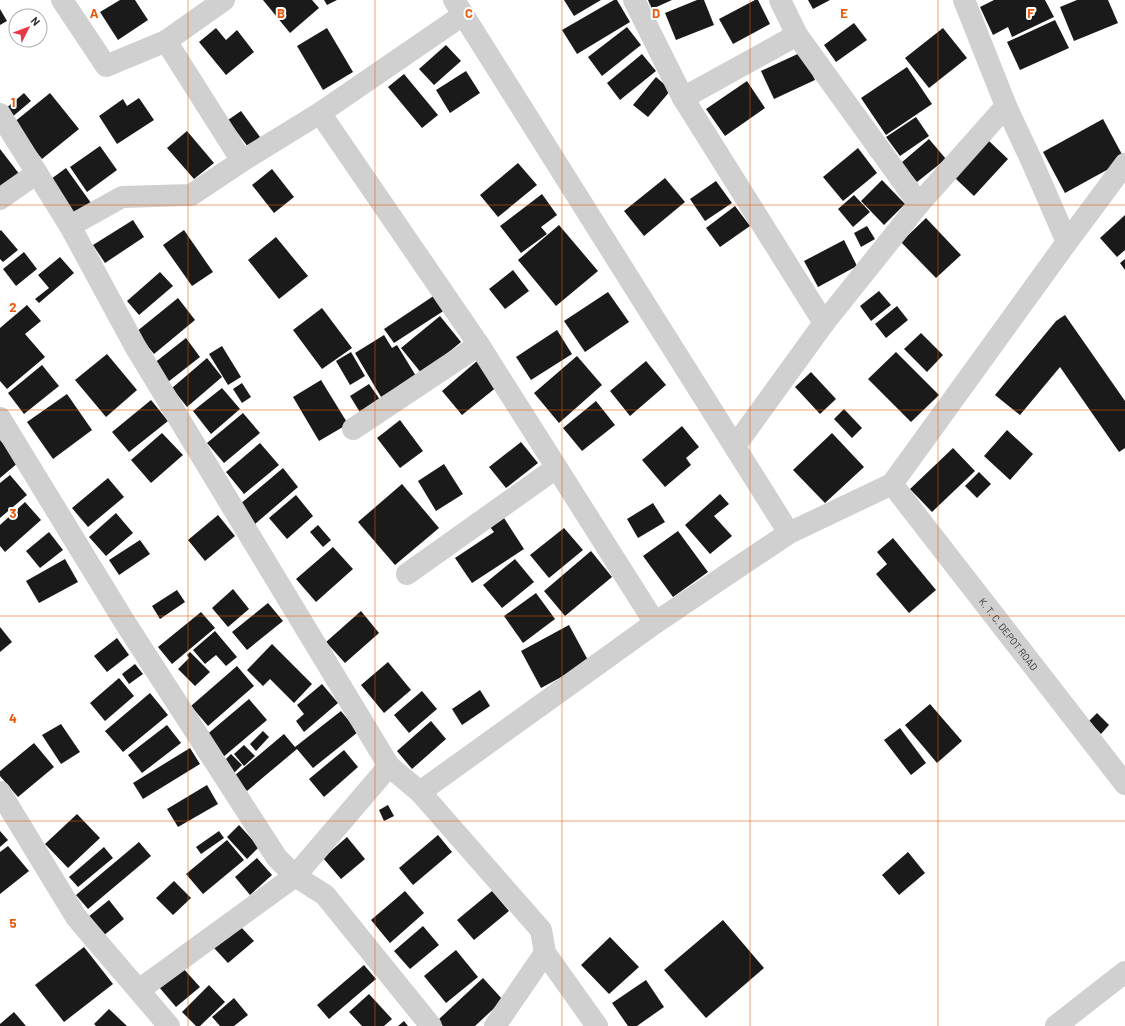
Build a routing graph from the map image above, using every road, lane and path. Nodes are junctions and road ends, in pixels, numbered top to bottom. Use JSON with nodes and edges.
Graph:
{"nodes":[{"id":1,"x":62,"y":0,"type":"edge"},
{"id":2,"x":224,"y":0,"type":"edge"},
{"id":3,"x":634,"y":0,"type":"edge"},
{"id":4,"x":780,"y":0,"type":"edge"},
{"id":5,"x":964,"y":0,"type":"edge"},
{"id":6,"x":459,"y":7,"type":"edge"},
{"id":7,"x":797,"y":35,"type":"junction"},
{"id":8,"x":166,"y":41,"type":"junction"},
{"id":9,"x":683,"y":98,"type":"junction"},
{"id":10,"x":1006,"y":106,"type":"junction"},
{"id":11,"x":320,"y":112,"type":"junction"},
{"id":12,"x":0,"y":114,"type":"edge"},
{"id":13,"x":242,"y":161,"type":"junction"},
{"id":14,"x":1125,"y":164,"type":"edge"},
{"id":15,"x":37,"y":173,"type":"junction"},
{"id":16,"x":0,"y":199,"type":"edge"},
{"id":17,"x":918,"y":204,"type":"junction"},
{"id":18,"x":70,"y":226,"type":"junction"},
{"id":19,"x":1067,"y":242,"type":"junction"},
{"id":20,"x":824,"y":322,"type":"junction"},
{"id":21,"x":479,"y":345,"type":"junction"},
{"id":22,"x":0,"y":418,"type":"edge"},
{"id":23,"x":353,"y":430,"type":"dead end"},
{"id":24,"x":735,"y":446,"type":"junction"},
{"id":25,"x":556,"y":468,"type":"junction"},
{"id":26,"x":892,"y":484,"type":"junction"},
{"id":27,"x":789,"y":533,"type":"junction"},
{"id":28,"x":407,"y":574,"type":"dead end"},
{"id":29,"x":655,"y":624,"type":"junction"},
{"id":30,"x":389,"y":766,"type":"junction"},
{"id":31,"x":1125,"y":784,"type":"edge"},
{"id":32,"x":0,"y":792,"type":"edge"},
{"id":33,"x":420,"y":792,"type":"junction"},
{"id":34,"x":295,"y":876,"type":"junction"},
{"id":35,"x":545,"y":953,"type":"junction"},
{"id":36,"x":1125,"y":972,"type":"edge"},
{"id":37,"x":139,"y":990,"type":"junction"},
{"id":38,"x":169,"y":1026,"type":"edge"},
{"id":39,"x":432,"y":1026,"type":"edge"},
{"id":40,"x":495,"y":1026,"type":"edge"},
{"id":41,"x":597,"y":1026,"type":"edge"},
{"id":42,"x":1056,"y":1026,"type":"edge"}],
"edges":[{"from":1,"to":8,"type":"street"},
{"from":2,"to":8,"type":"street"},
{"from":3,"to":9,"type":"street"},
{"from":4,"to":7,"type":"street"},
{"from":5,"to":10,"type":"street"},
{"from":6,"to":11,"type":"street"},
{"from":6,"to":24,"type":"street"},
{"from":7,"to":9,"type":"street"},
{"from":7,"to":17,"type":"street"},
{"from":8,"to":13,"type":"street"},
{"from":9,"to":20,"type":"street"},
{"from":10,"to":17,"type":"street"},
{"from":10,"to":19,"type":"street"},
{"from":11,"to":13,"type":"street"},
{"from":11,"to":21,"type":"street"},
{"from":12,"to":15,"type":"street"},
{"from":13,"to":18,"type":"street"},
{"from":14,"to":19,"type":"street"},
{"from":15,"to":16,"type":"street"},
{"from":15,"to":18,"type":"street"},
{"from":17,"to":20,"type":"street"},
{"from":18,"to":30,"type":"street"},
{"from":19,"to":26,"type":"street"},
{"from":20,"to":24,"type":"street"},
{"from":21,"to":23,"type":"street"},
{"from":21,"to":25,"type":"street"},
{"from":22,"to":34,"type":"street"},
{"from":24,"to":27,"type":"street"},
{"from":25,"to":28,"type":"street"},
{"from":25,"to":29,"type":"street"},
{"from":26,"to":27,"type":"street"},
{"from":26,"to":31,"type":"street","name":"K. T. C. DEPOT ROAD"},
{"from":27,"to":29,"type":"street"},
{"from":29,"to":33,"type":"street"},
{"from":30,"to":33,"type":"street"},
{"from":30,"to":34,"type":"street"},
{"from":32,"to":37,"type":"street"},
{"from":33,"to":35,"type":"street"},
{"from":34,"to":37,"type":"street"},
{"from":34,"to":39,"type":"street"},
{"from":35,"to":40,"type":"street"},
{"from":35,"to":41,"type":"street"},
{"from":36,"to":42,"type":"street"},
{"from":37,"to":38,"type":"street"}]}
